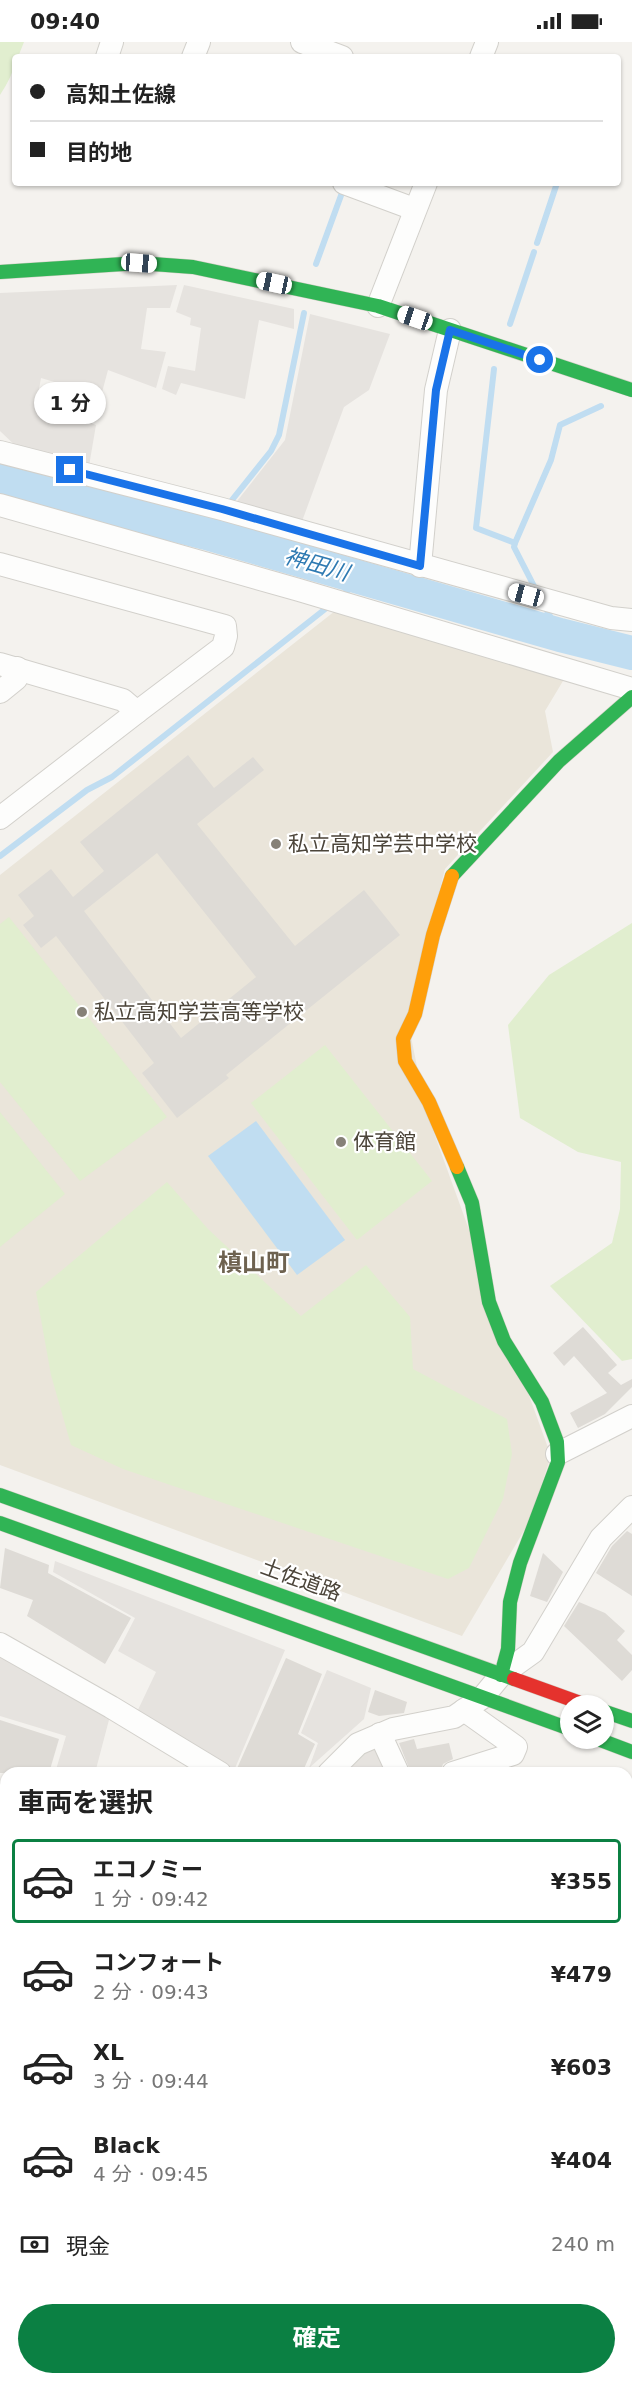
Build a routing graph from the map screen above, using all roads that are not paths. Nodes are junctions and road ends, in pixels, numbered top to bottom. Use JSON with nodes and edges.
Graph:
{"nodes":[{"id":1,"x":302,"y":42,"type":"edge"},
{"id":2,"x":334,"y":54,"type":"edge"},
{"id":3,"x":352,"y":186,"type":"edge"},
{"id":4,"x":425,"y":186,"type":"edge"},
{"id":5,"x":414,"y":209,"type":"junction"},
{"id":6,"x":0,"y":272,"type":"edge"},
{"id":7,"x":378,"y":306,"type":"junction"},
{"id":8,"x":450,"y":330,"type":"junction"},
{"id":9,"x":632,"y":390,"type":"edge"},
{"id":10,"x":0,"y":452,"type":"edge"},
{"id":11,"x":0,"y":505,"type":"edge"},
{"id":12,"x":0,"y":564,"type":"edge"},
{"id":13,"x":420,"y":566,"type":"junction"},
{"id":14,"x":632,"y":620,"type":"edge"},
{"id":15,"x":9,"y":666,"type":"edge"},
{"id":16,"x":632,"y":689,"type":"edge"},
{"id":17,"x":0,"y":692,"type":"edge"},
{"id":18,"x":632,"y":697,"type":"edge"},
{"id":19,"x":137,"y":712,"type":"junction"},
{"id":20,"x":0,"y":818,"type":"edge"},
{"id":21,"x":632,"y":1416,"type":"edge"},
{"id":22,"x":557,"y":1454,"type":"junction"},
{"id":23,"x":0,"y":1495,"type":"edge"},
{"id":24,"x":632,"y":1507,"type":"edge"},
{"id":25,"x":0,"y":1523,"type":"edge"},
{"id":26,"x":0,"y":1644,"type":"edge"},
{"id":27,"x":501,"y":1675,"type":"junction"},
{"id":28,"x":560,"y":1696,"type":"edge"},
{"id":29,"x":473,"y":1704,"type":"junction"},
{"id":30,"x":614,"y":1715,"type":"edge"},
{"id":31,"x":632,"y":1721,"type":"edge"},
{"id":32,"x":560,"y":1727,"type":"edge"},
{"id":33,"x":380,"y":1734,"type":"junction"},
{"id":34,"x":614,"y":1745,"type":"edge"},
{"id":35,"x":632,"y":1752,"type":"edge"},
{"id":36,"x":191,"y":1766,"type":"edge"},
{"id":37,"x":335,"y":1767,"type":"edge"},
{"id":38,"x":395,"y":1767,"type":"edge"},
{"id":39,"x":472,"y":1767,"type":"edge"}],
"edges":[{"from":1,"to":2,"type":"street"},
{"from":3,"to":5,"type":"street"},
{"from":4,"to":5,"type":"street"},
{"from":5,"to":7,"type":"street"},
{"from":6,"to":7,"type":"main road"},
{"from":7,"to":8,"type":"main road"},
{"from":8,"to":9,"type":"main road"},
{"from":8,"to":13,"type":"street"},
{"from":10,"to":13,"type":"street"},
{"from":11,"to":16,"type":"street"},
{"from":12,"to":19,"type":"street"},
{"from":13,"to":14,"type":"street"},
{"from":15,"to":17,"type":"street"},
{"from":15,"to":19,"type":"street"},
{"from":18,"to":22,"type":"main road"},
{"from":19,"to":20,"type":"street"},
{"from":21,"to":22,"type":"street"},
{"from":22,"to":27,"type":"main road"},
{"from":23,"to":27,"type":"main road","name":"土佐道路"},
{"from":24,"to":27,"type":"street"},
{"from":25,"to":29,"type":"main road"},
{"from":26,"to":36,"type":"street"},
{"from":27,"to":28,"type":"main road","name":"土佐道路"},
{"from":27,"to":29,"type":"street"},
{"from":29,"to":32,"type":"main road"},
{"from":29,"to":33,"type":"street"},
{"from":29,"to":39,"type":"street"},
{"from":30,"to":31,"type":"main road"},
{"from":33,"to":37,"type":"street"},
{"from":33,"to":38,"type":"street"},
{"from":34,"to":35,"type":"main road"}]}
